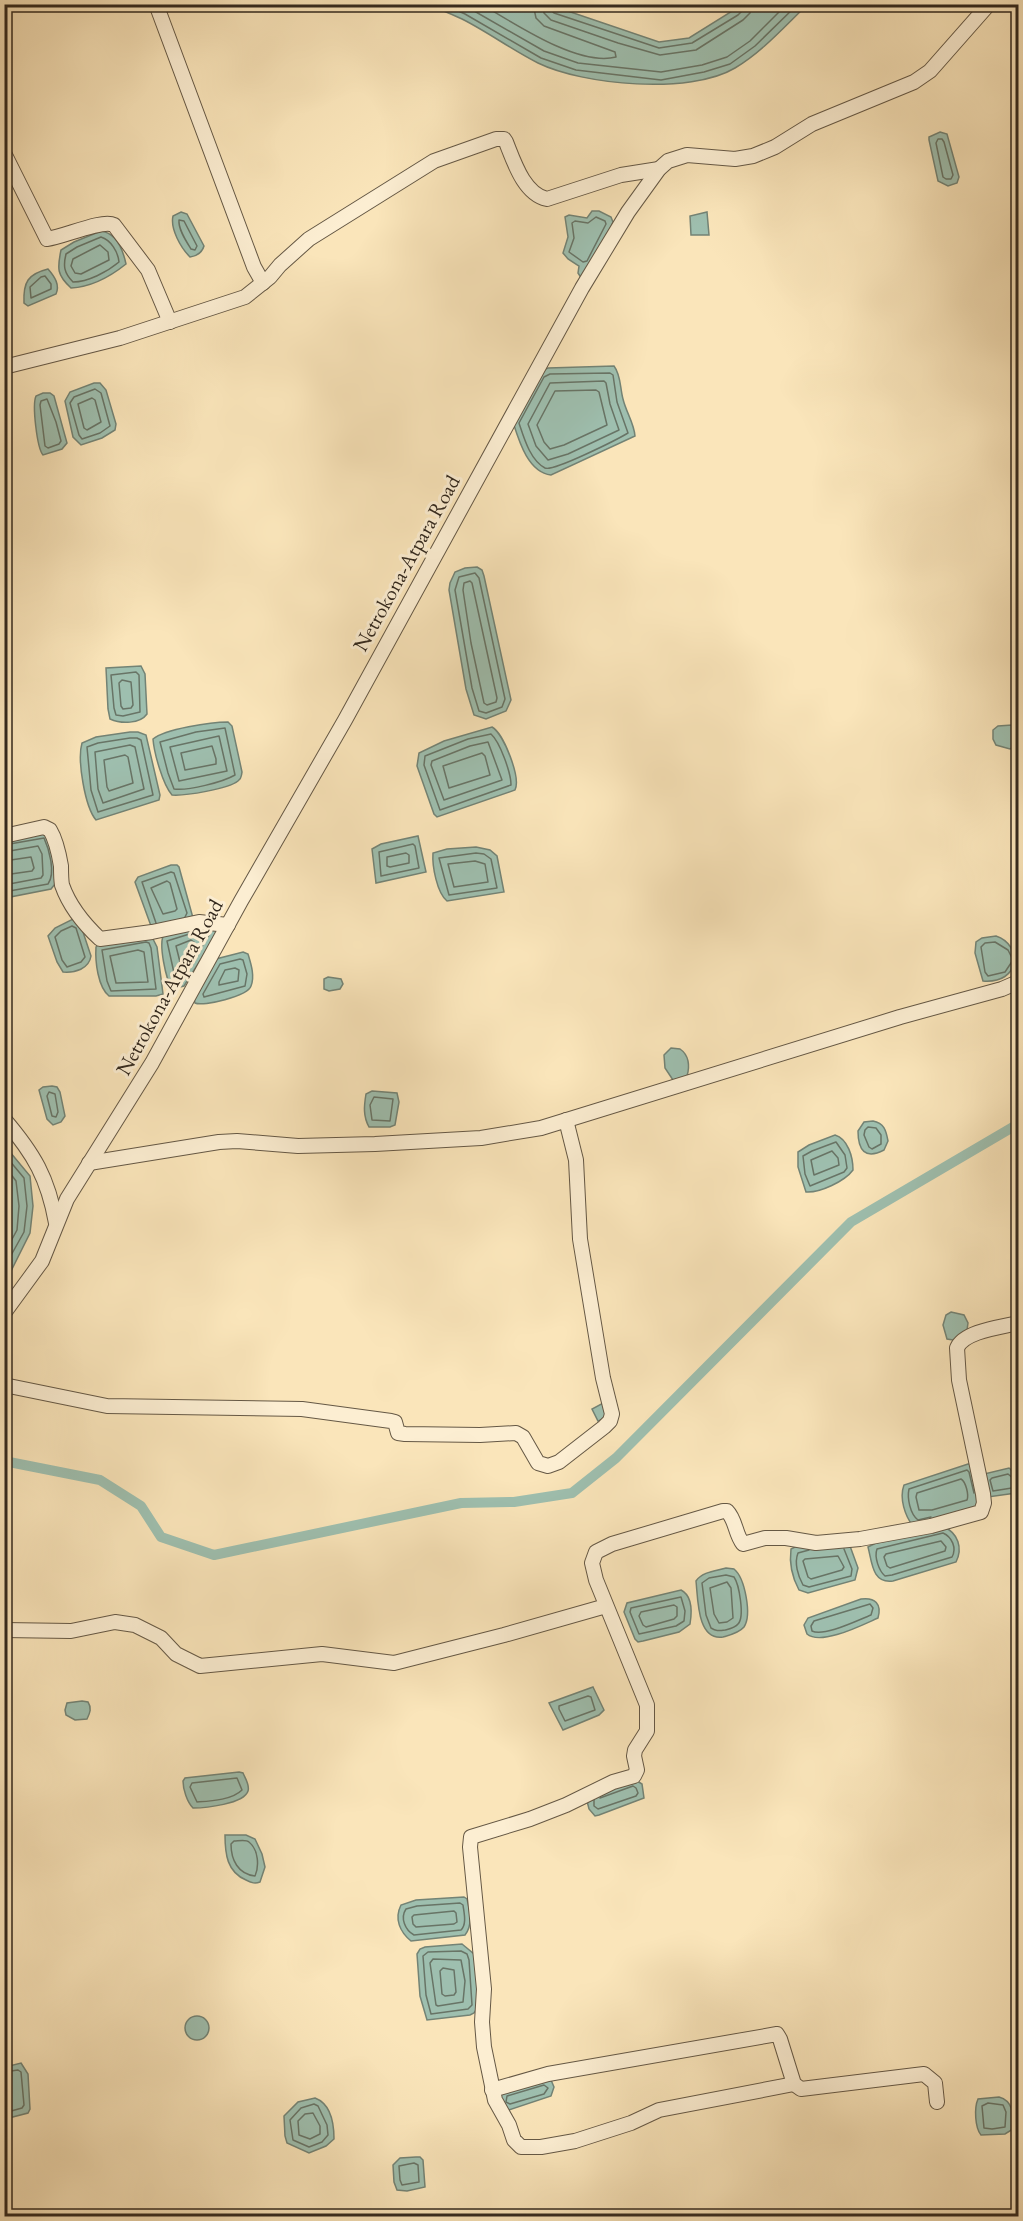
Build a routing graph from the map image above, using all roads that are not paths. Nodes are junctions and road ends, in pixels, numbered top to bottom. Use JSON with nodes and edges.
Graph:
{"nodes":[{"id":1,"x":156,"y":4,"type":"edge"},
{"id":2,"x":989,"y":4,"type":"edge"},
{"id":3,"x":4,"y":153,"type":"edge"},
{"id":4,"x":659,"y":169,"type":"junction"},
{"id":5,"x":263,"y":283,"type":"junction"},
{"id":6,"x":170,"y":322,"type":"junction"},
{"id":7,"x":4,"y":367,"type":"edge"},
{"id":8,"x":4,"y":836,"type":"edge"},
{"id":9,"x":228,"y":925,"type":"junction"},
{"id":10,"x":1018,"y":982,"type":"edge"},
{"id":11,"x":4,"y":1119,"type":"edge"},
{"id":12,"x":566,"y":1120,"type":"junction"},
{"id":13,"x":89,"y":1163,"type":"junction"},
{"id":14,"x":56,"y":1223,"type":"junction"},
{"id":15,"x":4,"y":1313,"type":"edge"},
{"id":16,"x":1018,"y":1323,"type":"edge"},
{"id":17,"x":4,"y":1385,"type":"edge"},
{"id":18,"x":606,"y":1606,"type":"junction"},
{"id":19,"x":4,"y":1630,"type":"edge"},
{"id":20,"x":794,"y":2084,"type":"junction"},
{"id":21,"x":492,"y":2090,"type":"junction"},
{"id":22,"x":938,"y":2102,"type":"dead end"}],
"edges":[{"from":1,"to":5,"type":"street"},
{"from":2,"to":4,"type":"street","name":"Netrokona-Atpara Road"},
{"from":3,"to":6,"type":"street"},
{"from":4,"to":5,"type":"street"},
{"from":4,"to":9,"type":"street","name":"Netrokona-Atpara Road"},
{"from":5,"to":6,"type":"street"},
{"from":6,"to":7,"type":"street"},
{"from":8,"to":9,"type":"street"},
{"from":9,"to":13,"type":"street","name":"Netrokona-Atpara Road"},
{"from":10,"to":12,"type":"street"},
{"from":11,"to":14,"type":"street"},
{"from":12,"to":13,"type":"street"},
{"from":12,"to":17,"type":"street"},
{"from":13,"to":14,"type":"street","name":"Netrokona-Atpara Road"},
{"from":14,"to":15,"type":"street","name":"Netrokona-Atpara Road"},
{"from":16,"to":18,"type":"street"},
{"from":18,"to":19,"type":"street"},
{"from":18,"to":21,"type":"street"},
{"from":20,"to":21,"type":"street"},
{"from":20,"to":21,"type":"street"},
{"from":20,"to":22,"type":"street"}]}
